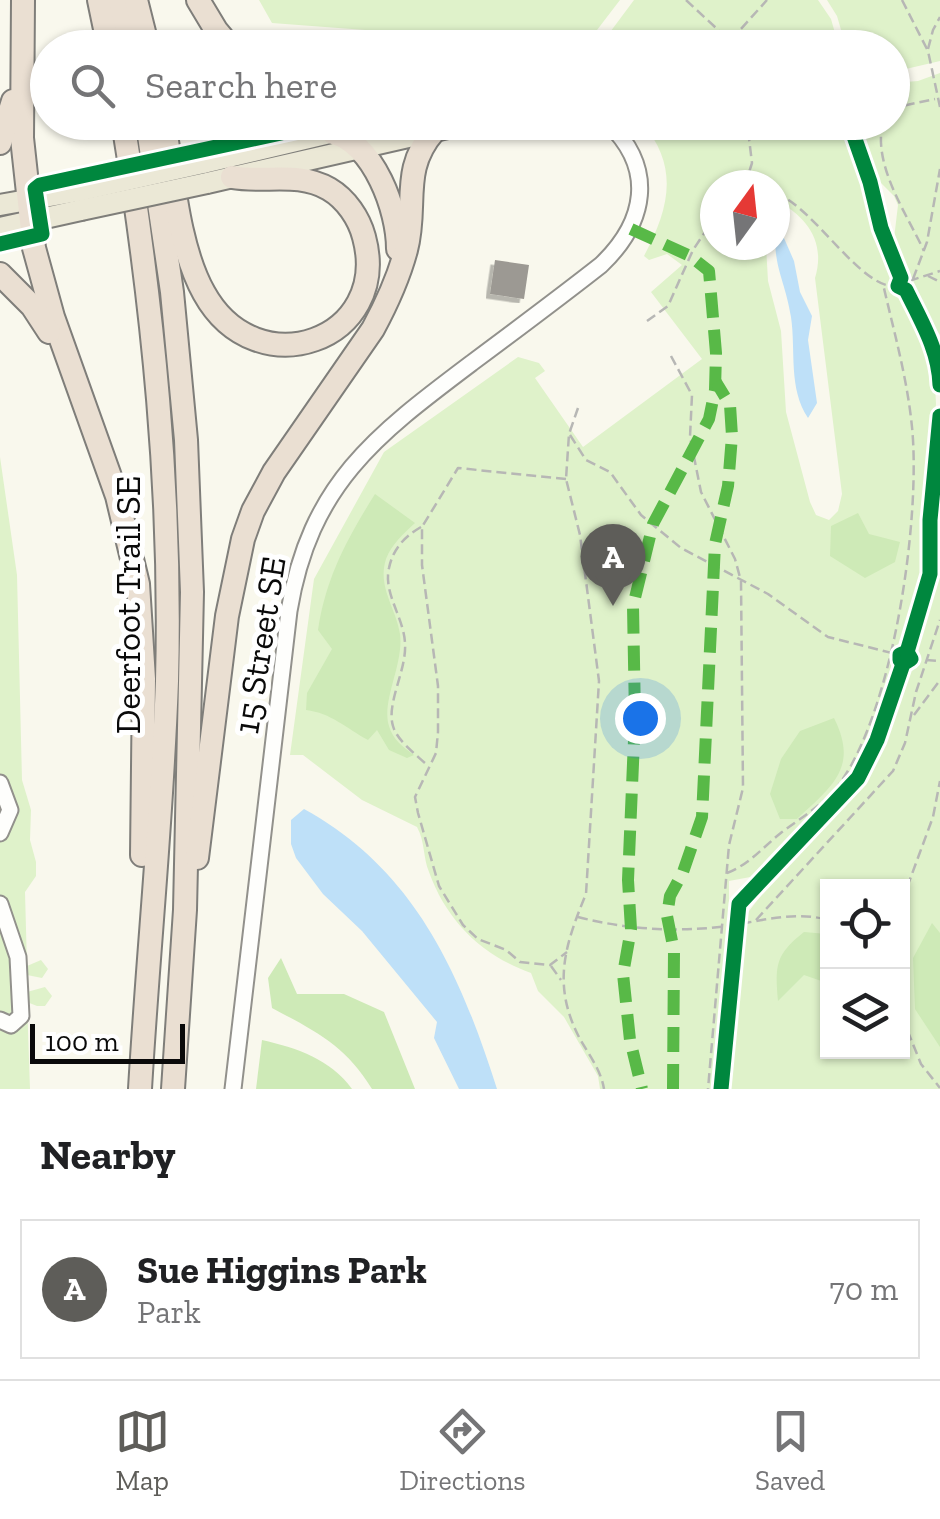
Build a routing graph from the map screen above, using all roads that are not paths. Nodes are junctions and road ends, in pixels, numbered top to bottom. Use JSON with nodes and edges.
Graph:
{"nodes":[{"id":1,"x":23,"y":0,"type":"edge"},
{"id":2,"x":99,"y":0,"type":"edge"},
{"id":3,"x":120,"y":0,"type":"edge"},
{"id":4,"x":136,"y":0,"type":"edge"},
{"id":5,"x":198,"y":0,"type":"edge"},
{"id":6,"x":105,"y":30,"type":"edge"},
{"id":7,"x":127,"y":30,"type":"edge"},
{"id":8,"x":144,"y":30,"type":"edge"},
{"id":9,"x":216,"y":30,"type":"edge"},
{"id":10,"x":24,"y":58,"type":"junction"},
{"id":11,"x":126,"y":140,"type":"edge"},
{"id":12,"x":150,"y":140,"type":"edge"},
{"id":13,"x":167,"y":140,"type":"edge"},
{"id":14,"x":311,"y":140,"type":"edge"},
{"id":15,"x":352,"y":140,"type":"edge"},
{"id":16,"x":391,"y":140,"type":"edge"},
{"id":17,"x":427,"y":140,"type":"edge"},
{"id":18,"x":623,"y":140,"type":"edge"},
{"id":19,"x":0,"y":143,"type":"edge"},
{"id":20,"x":358,"y":147,"type":"junction"},
{"id":21,"x":205,"y":173,"type":"junction"},
{"id":22,"x":232,"y":176,"type":"junction"},
{"id":23,"x":0,"y":206,"type":"edge"},
{"id":24,"x":29,"y":211,"type":"junction"},
{"id":25,"x":0,"y":228,"type":"edge"},
{"id":26,"x":396,"y":272,"type":"junction"},
{"id":27,"x":0,"y":274,"type":"edge"},
{"id":28,"x":79,"y":386,"type":"junction"},
{"id":29,"x":0,"y":782,"type":"edge"},
{"id":30,"x":0,"y":833,"type":"edge"},
{"id":31,"x":0,"y":904,"type":"edge"},
{"id":32,"x":184,"y":910,"type":"junction"},
{"id":33,"x":150,"y":923,"type":"junction"},
{"id":34,"x":0,"y":1020,"type":"edge"},
{"id":35,"x":140,"y":1089,"type":"edge"},
{"id":36,"x":173,"y":1089,"type":"edge"},
{"id":37,"x":234,"y":1089,"type":"edge"}],
"edges":[{"from":1,"to":10,"type":"highway"},
{"from":2,"to":6,"type":"highway"},
{"from":3,"to":7,"type":"highway"},
{"from":4,"to":8,"type":"highway"},
{"from":5,"to":9,"type":"highway"},
{"from":10,"to":19,"type":"highway"},
{"from":10,"to":24,"type":"highway"},
{"from":11,"to":33,"type":"highway","name":"Deerfoot Trail SE"},
{"from":12,"to":32,"type":"highway","name":"Deerfoot Trail SE"},
{"from":13,"to":22,"type":"highway"},
{"from":14,"to":21,"type":"main road"},
{"from":15,"to":20,"type":"highway"},
{"from":16,"to":20,"type":"main road"},
{"from":17,"to":26,"type":"highway"},
{"from":18,"to":37,"type":"street","name":"15 Street SE"},
{"from":20,"to":22,"type":"main road"},
{"from":20,"to":26,"type":"highway"},
{"from":21,"to":22,"type":"main road"},
{"from":21,"to":24,"type":"main road","bridge":true},
{"from":23,"to":24,"type":"main road"},
{"from":24,"to":25,"type":"main road"},
{"from":24,"to":28,"type":"highway"},
{"from":26,"to":32,"type":"highway"},
{"from":27,"to":28,"type":"highway"},
{"from":28,"to":33,"type":"highway"},
{"from":29,"to":30,"type":"street"},
{"from":31,"to":34,"type":"street"},
{"from":32,"to":36,"type":"highway","name":"Deerfoot Trail SE"},
{"from":33,"to":35,"type":"highway","name":"Deerfoot Trail SE"}]}
